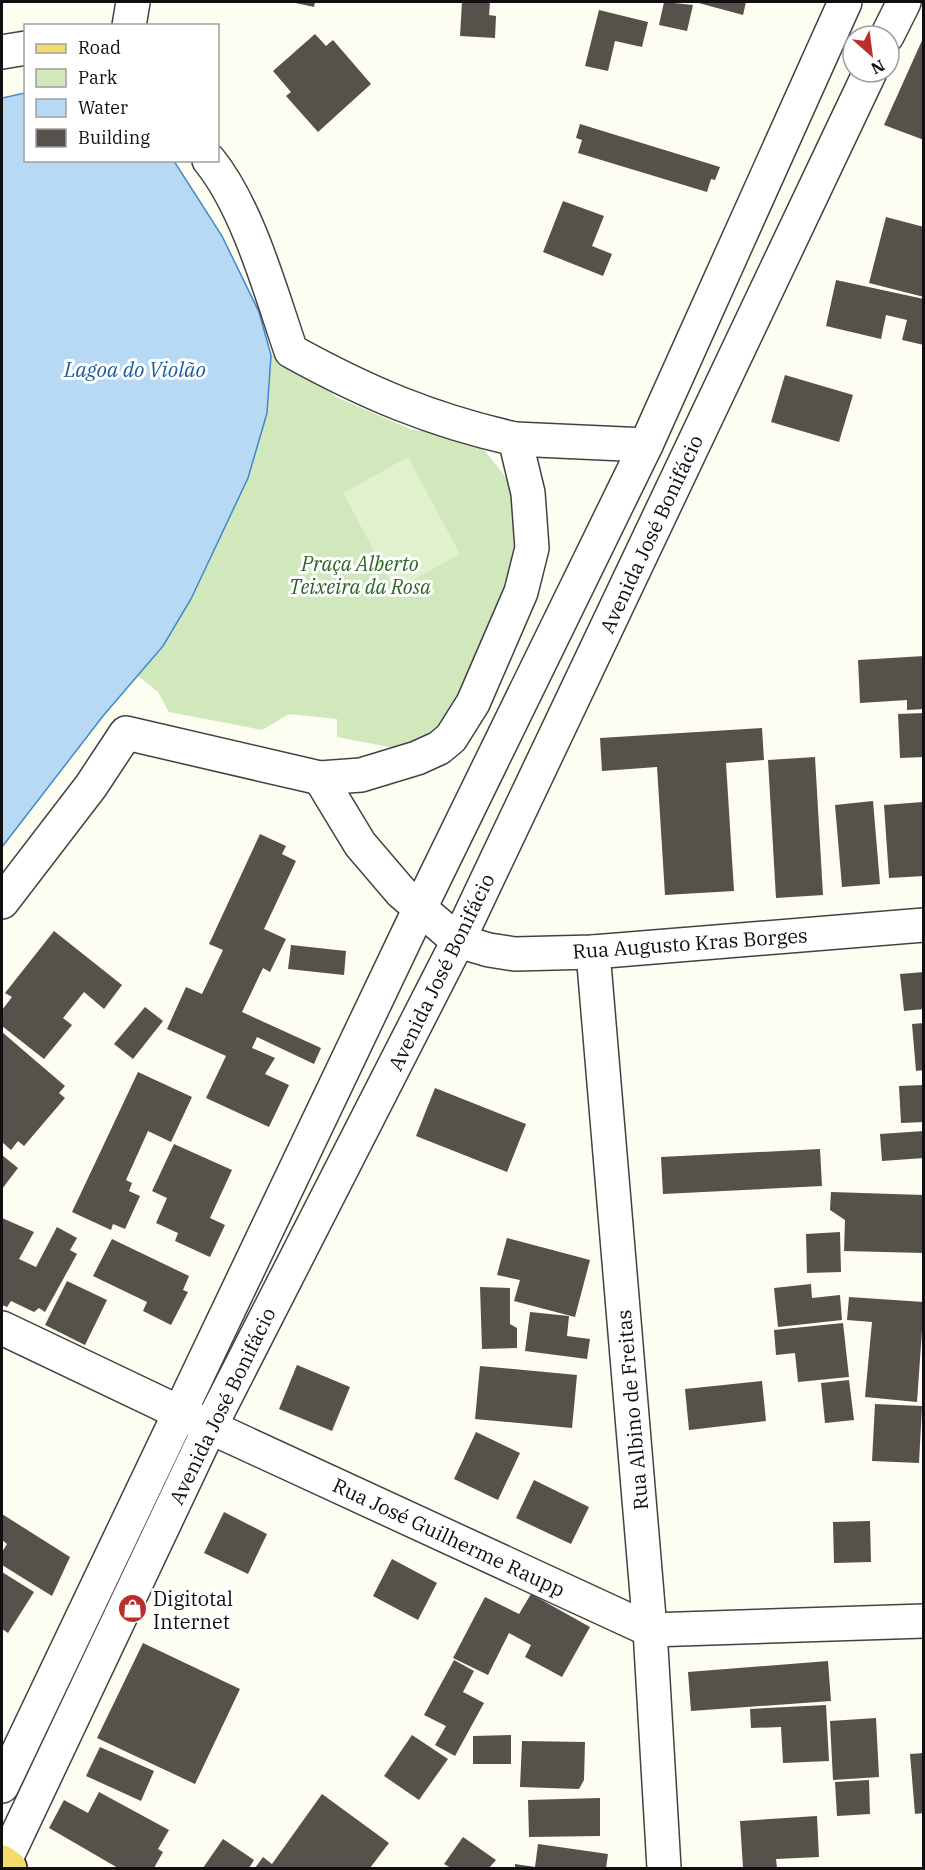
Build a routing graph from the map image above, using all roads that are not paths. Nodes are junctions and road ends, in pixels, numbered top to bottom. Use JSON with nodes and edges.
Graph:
{"nodes":[{"id":1,"x":134,"y":2,"type":"edge"},
{"id":2,"x":844,"y":2,"type":"edge"},
{"id":3,"x":904,"y":2,"type":"edge"},
{"id":4,"x":129,"y":24,"type":"edge"},
{"id":5,"x":893,"y":24,"type":"edge"},
{"id":6,"x":24,"y":48,"type":"edge"},
{"id":7,"x":2,"y":52,"type":"edge"},
{"id":8,"x":864,"y":84,"type":"edge"},
{"id":9,"x":210,"y":162,"type":"edge"},
{"id":10,"x":515,"y":439,"type":"junction"},
{"id":11,"x":646,"y":445,"type":"junction"},
{"id":12,"x":619,"y":501,"type":"junction"},
{"id":13,"x":659,"y":518,"type":"junction"},
{"id":14,"x":320,"y":778,"type":"junction"},
{"id":15,"x":2,"y":902,"type":"edge"},
{"id":16,"x":420,"y":908,"type":"junction"},
{"id":17,"x":924,"y":925,"type":"edge"},
{"id":18,"x":458,"y":941,"type":"junction"},
{"id":19,"x":593,"y":952,"type":"junction"},
{"id":20,"x":2,"y":1328,"type":"edge"},
{"id":21,"x":179,"y":1412,"type":"junction"},
{"id":22,"x":210,"y":1427,"type":"junction"},
{"id":23,"x":924,"y":1620,"type":"edge"},
{"id":24,"x":650,"y":1630,"type":"junction"},
{"id":25,"x":2,"y":1786,"type":"edge"},
{"id":26,"x":4,"y":1865,"type":"edge"},
{"id":27,"x":664,"y":1869,"type":"edge"}],
"edges":[{"from":1,"to":4,"type":"street"},
{"from":2,"to":11,"type":"street","name":"Avenida José Bonifácio"},
{"from":3,"to":5,"type":"street"},
{"from":6,"to":7,"type":"street"},
{"from":8,"to":13,"type":"street","name":"Avenida José Bonifácio"},
{"from":9,"to":10,"type":"street"},
{"from":10,"to":11,"type":"street"},
{"from":10,"to":14,"type":"street"},
{"from":11,"to":12,"type":"street","name":"Avenida José Bonifácio"},
{"from":12,"to":13,"type":"street"},
{"from":12,"to":16,"type":"street","name":"Avenida José Bonifácio"},
{"from":13,"to":18,"type":"street","name":"Avenida José Bonifácio"},
{"from":14,"to":15,"type":"street"},
{"from":14,"to":16,"type":"street"},
{"from":16,"to":18,"type":"street"},
{"from":16,"to":21,"type":"street","name":"Avenida José Bonifácio"},
{"from":17,"to":19,"type":"street","name":"Rua Augusto Kras Borges"},
{"from":18,"to":19,"type":"street","name":"Rua Augusto Kras Borges"},
{"from":18,"to":22,"type":"street","name":"Avenida José Bonifácio"},
{"from":19,"to":24,"type":"street","name":"Rua Albino de Freitas"},
{"from":20,"to":21,"type":"street","name":"Rua José Guilherme Raupp"},
{"from":21,"to":22,"type":"street","name":"Rua José Guilherme Raupp"},
{"from":21,"to":25,"type":"street","name":"Avenida José Bonifácio"},
{"from":22,"to":24,"type":"street","name":"Rua José Guilherme Raupp"},
{"from":22,"to":26,"type":"street","name":"Avenida José Bonifácio"},
{"from":23,"to":24,"type":"street","name":"Rua José Guilherme Raupp"},
{"from":24,"to":27,"type":"street","name":"Rua Albino de Freitas"}]}
